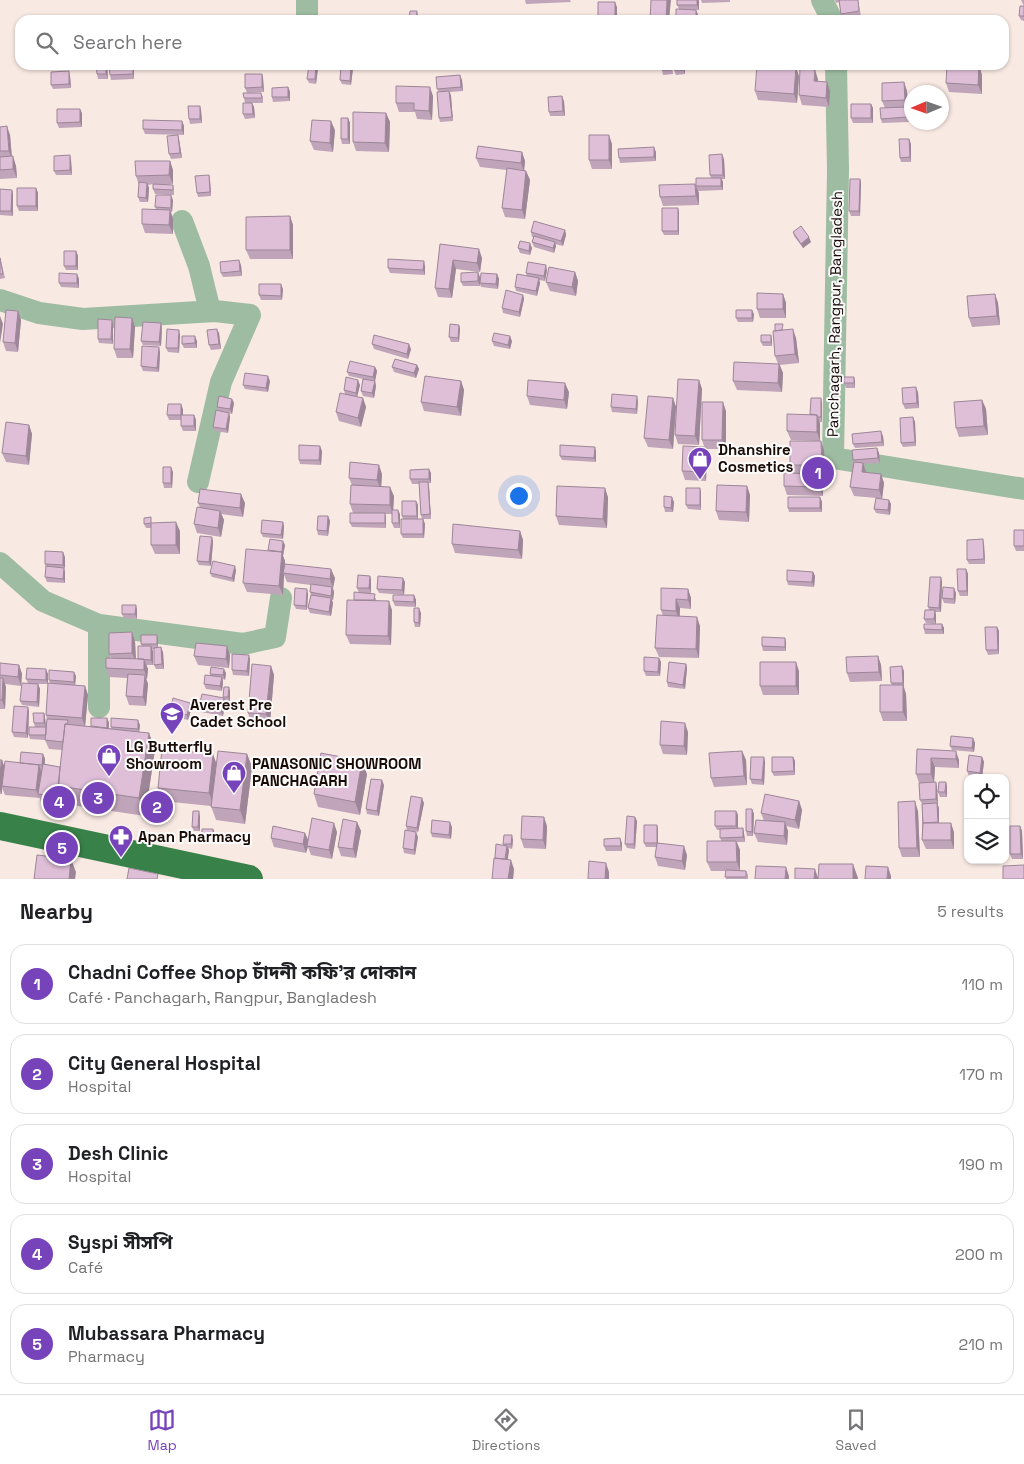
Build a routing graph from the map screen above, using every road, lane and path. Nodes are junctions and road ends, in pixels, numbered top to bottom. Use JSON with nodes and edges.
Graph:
{"nodes":[{"id":1,"x":308,"y":0,"type":"edge"},
{"id":2,"x":822,"y":0,"type":"edge"},
{"id":3,"x":307,"y":15,"type":"edge"},
{"id":4,"x":830,"y":15,"type":"edge"},
{"id":5,"x":836,"y":70,"type":"edge"},
{"id":6,"x":182,"y":221,"type":"dead end"},
{"id":7,"x":0,"y":300,"type":"edge"},
{"id":8,"x":210,"y":311,"type":"junction"},
{"id":9,"x":198,"y":482,"type":"dead end"},
{"id":10,"x":1024,"y":489,"type":"edge"},
{"id":11,"x":0,"y":563,"type":"edge"},
{"id":12,"x":281,"y":598,"type":"dead end"},
{"id":13,"x":99,"y":625,"type":"junction"},
{"id":14,"x":99,"y":707,"type":"dead end"},
{"id":15,"x":0,"y":826,"type":"edge"},
{"id":16,"x":250,"y":879,"type":"edge"}],
"edges":[{"from":1,"to":3,"type":"street"},
{"from":2,"to":4,"type":"street"},
{"from":5,"to":10,"type":"street","name":"Panchagarh, Rangpur, Bangladesh"},
{"from":6,"to":8,"type":"street"},
{"from":7,"to":8,"type":"street"},
{"from":8,"to":9,"type":"street"},
{"from":11,"to":13,"type":"street"},
{"from":12,"to":13,"type":"street"},
{"from":13,"to":14,"type":"street"},
{"from":15,"to":16,"type":"highway"}]}
